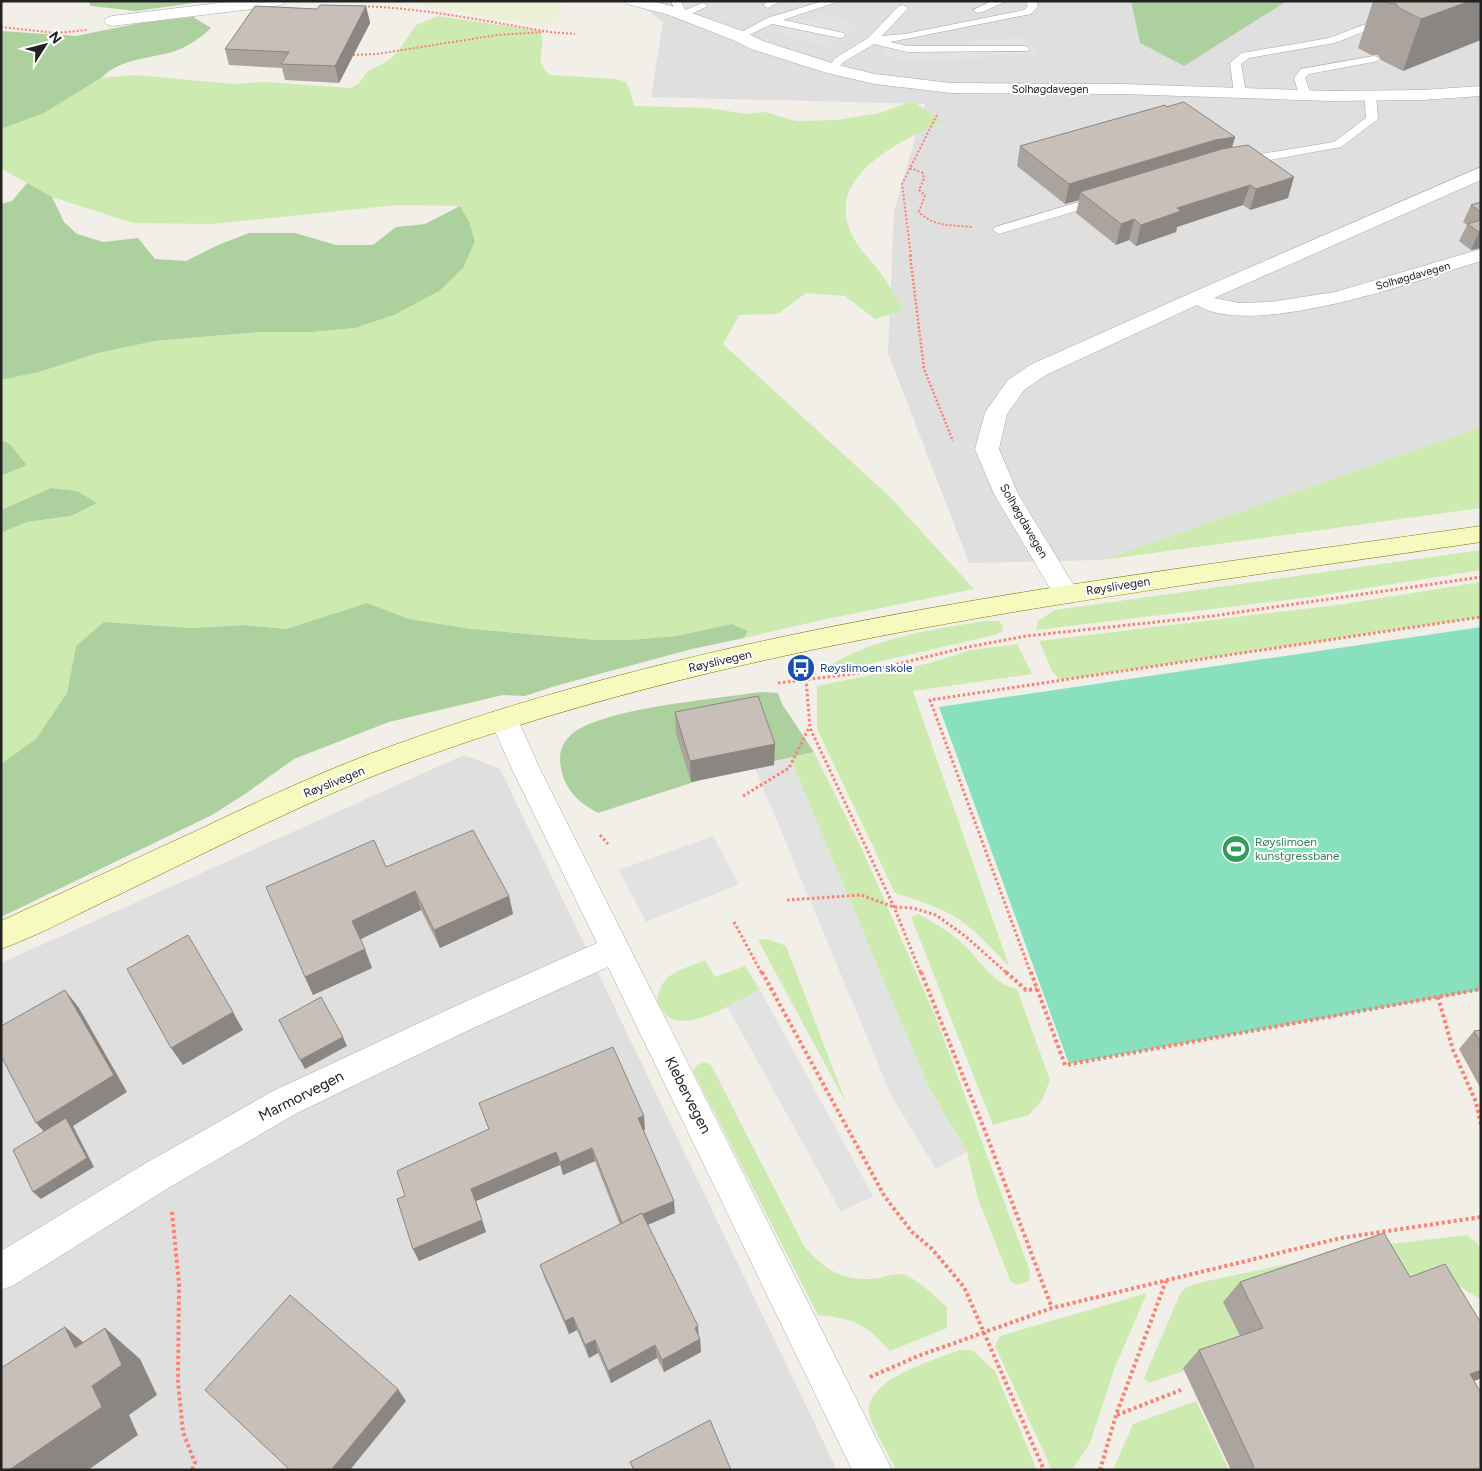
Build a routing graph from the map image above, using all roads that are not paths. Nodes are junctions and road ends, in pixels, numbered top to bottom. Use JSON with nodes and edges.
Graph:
{"nodes":[{"id":1,"x":277,"y":1,"type":"edge"},
{"id":2,"x":633,"y":1,"type":"edge"},
{"id":3,"x":835,"y":1,"type":"edge"},
{"id":4,"x":1002,"y":1,"type":"edge"},
{"id":5,"x":1031,"y":1,"type":"edge"},
{"id":6,"x":703,"y":6,"type":"dead end"},
{"id":7,"x":679,"y":8,"type":"edge"},
{"id":8,"x":903,"y":8,"type":"dead end"},
{"id":9,"x":978,"y":10,"type":"dead end"},
{"id":10,"x":1396,"y":15,"type":"dead end"},
{"id":11,"x":771,"y":20,"type":"junction"},
{"id":12,"x":112,"y":21,"type":"road end"},
{"id":13,"x":840,"y":35,"type":"dead end"},
{"id":14,"x":739,"y":36,"type":"junction"},
{"id":15,"x":872,"y":40,"type":"junction"},
{"id":16,"x":1024,"y":49,"type":"dead end"},
{"id":17,"x":1374,"y":59,"type":"dead end"},
{"id":18,"x":833,"y":69,"type":"junction"},
{"id":19,"x":1481,"y":91,"type":"edge"},
{"id":20,"x":1240,"y":93,"type":"junction"},
{"id":21,"x":1305,"y":95,"type":"junction"},
{"id":22,"x":1370,"y":96,"type":"junction"},
{"id":23,"x":1231,"y":163,"type":"edge"},
{"id":24,"x":1481,"y":173,"type":"edge"},
{"id":25,"x":1111,"y":196,"type":"edge"},
{"id":26,"x":999,"y":230,"type":"road end"},
{"id":27,"x":1481,"y":255,"type":"edge"},
{"id":28,"x":1198,"y":297,"type":"junction"},
{"id":29,"x":1481,"y":534,"type":"edge"},
{"id":30,"x":1066,"y":594,"type":"junction"},
{"id":31,"x":504,"y":720,"type":"junction"},
{"id":32,"x":1,"y":936,"type":"edge"},
{"id":33,"x":616,"y":949,"type":"junction"},
{"id":34,"x":1,"y":1272,"type":"edge"},
{"id":35,"x":873,"y":1470,"type":"edge"}],
"edges":[{"from":1,"to":12,"type":"street"},
{"from":2,"to":7,"type":"street","name":"Solhøgdavegen"},
{"from":3,"to":11,"type":"lane"},
{"from":4,"to":9,"type":"lane"},
{"from":5,"to":15,"type":"lane"},
{"from":6,"to":7,"type":"lane"},
{"from":7,"to":14,"type":"street","name":"Solhøgdavegen"},
{"from":8,"to":15,"type":"lane"},
{"from":10,"to":20,"type":"lane"},
{"from":11,"to":13,"type":"lane"},
{"from":11,"to":14,"type":"lane"},
{"from":14,"to":18,"type":"street","name":"Solhøgdavegen"},
{"from":15,"to":16,"type":"lane"},
{"from":15,"to":18,"type":"lane"},
{"from":17,"to":21,"type":"lane"},
{"from":18,"to":20,"type":"street","name":"Solhøgdavegen"},
{"from":19,"to":22,"type":"street","name":"Solhøgdavegen"},
{"from":20,"to":21,"type":"street","name":"Solhøgdavegen"},
{"from":21,"to":22,"type":"street","name":"Solhøgdavegen"},
{"from":22,"to":23,"type":"lane"},
{"from":24,"to":28,"type":"street","name":"Solhøgdavegen"},
{"from":25,"to":26,"type":"lane"},
{"from":27,"to":28,"type":"street","name":"Solhøgdavegen"},
{"from":28,"to":30,"type":"street","name":"Solhøgdavegen"},
{"from":29,"to":30,"type":"street","name":"Røyslivegen"},
{"from":30,"to":31,"type":"street","name":"Røyslivegen"},
{"from":31,"to":32,"type":"street","name":"Røyslivegen"},
{"from":31,"to":33,"type":"street","name":"Klebervegen"},
{"from":33,"to":34,"type":"street","name":"Marmorvegen"},
{"from":33,"to":35,"type":"street","name":"Klebervegen"}]}
